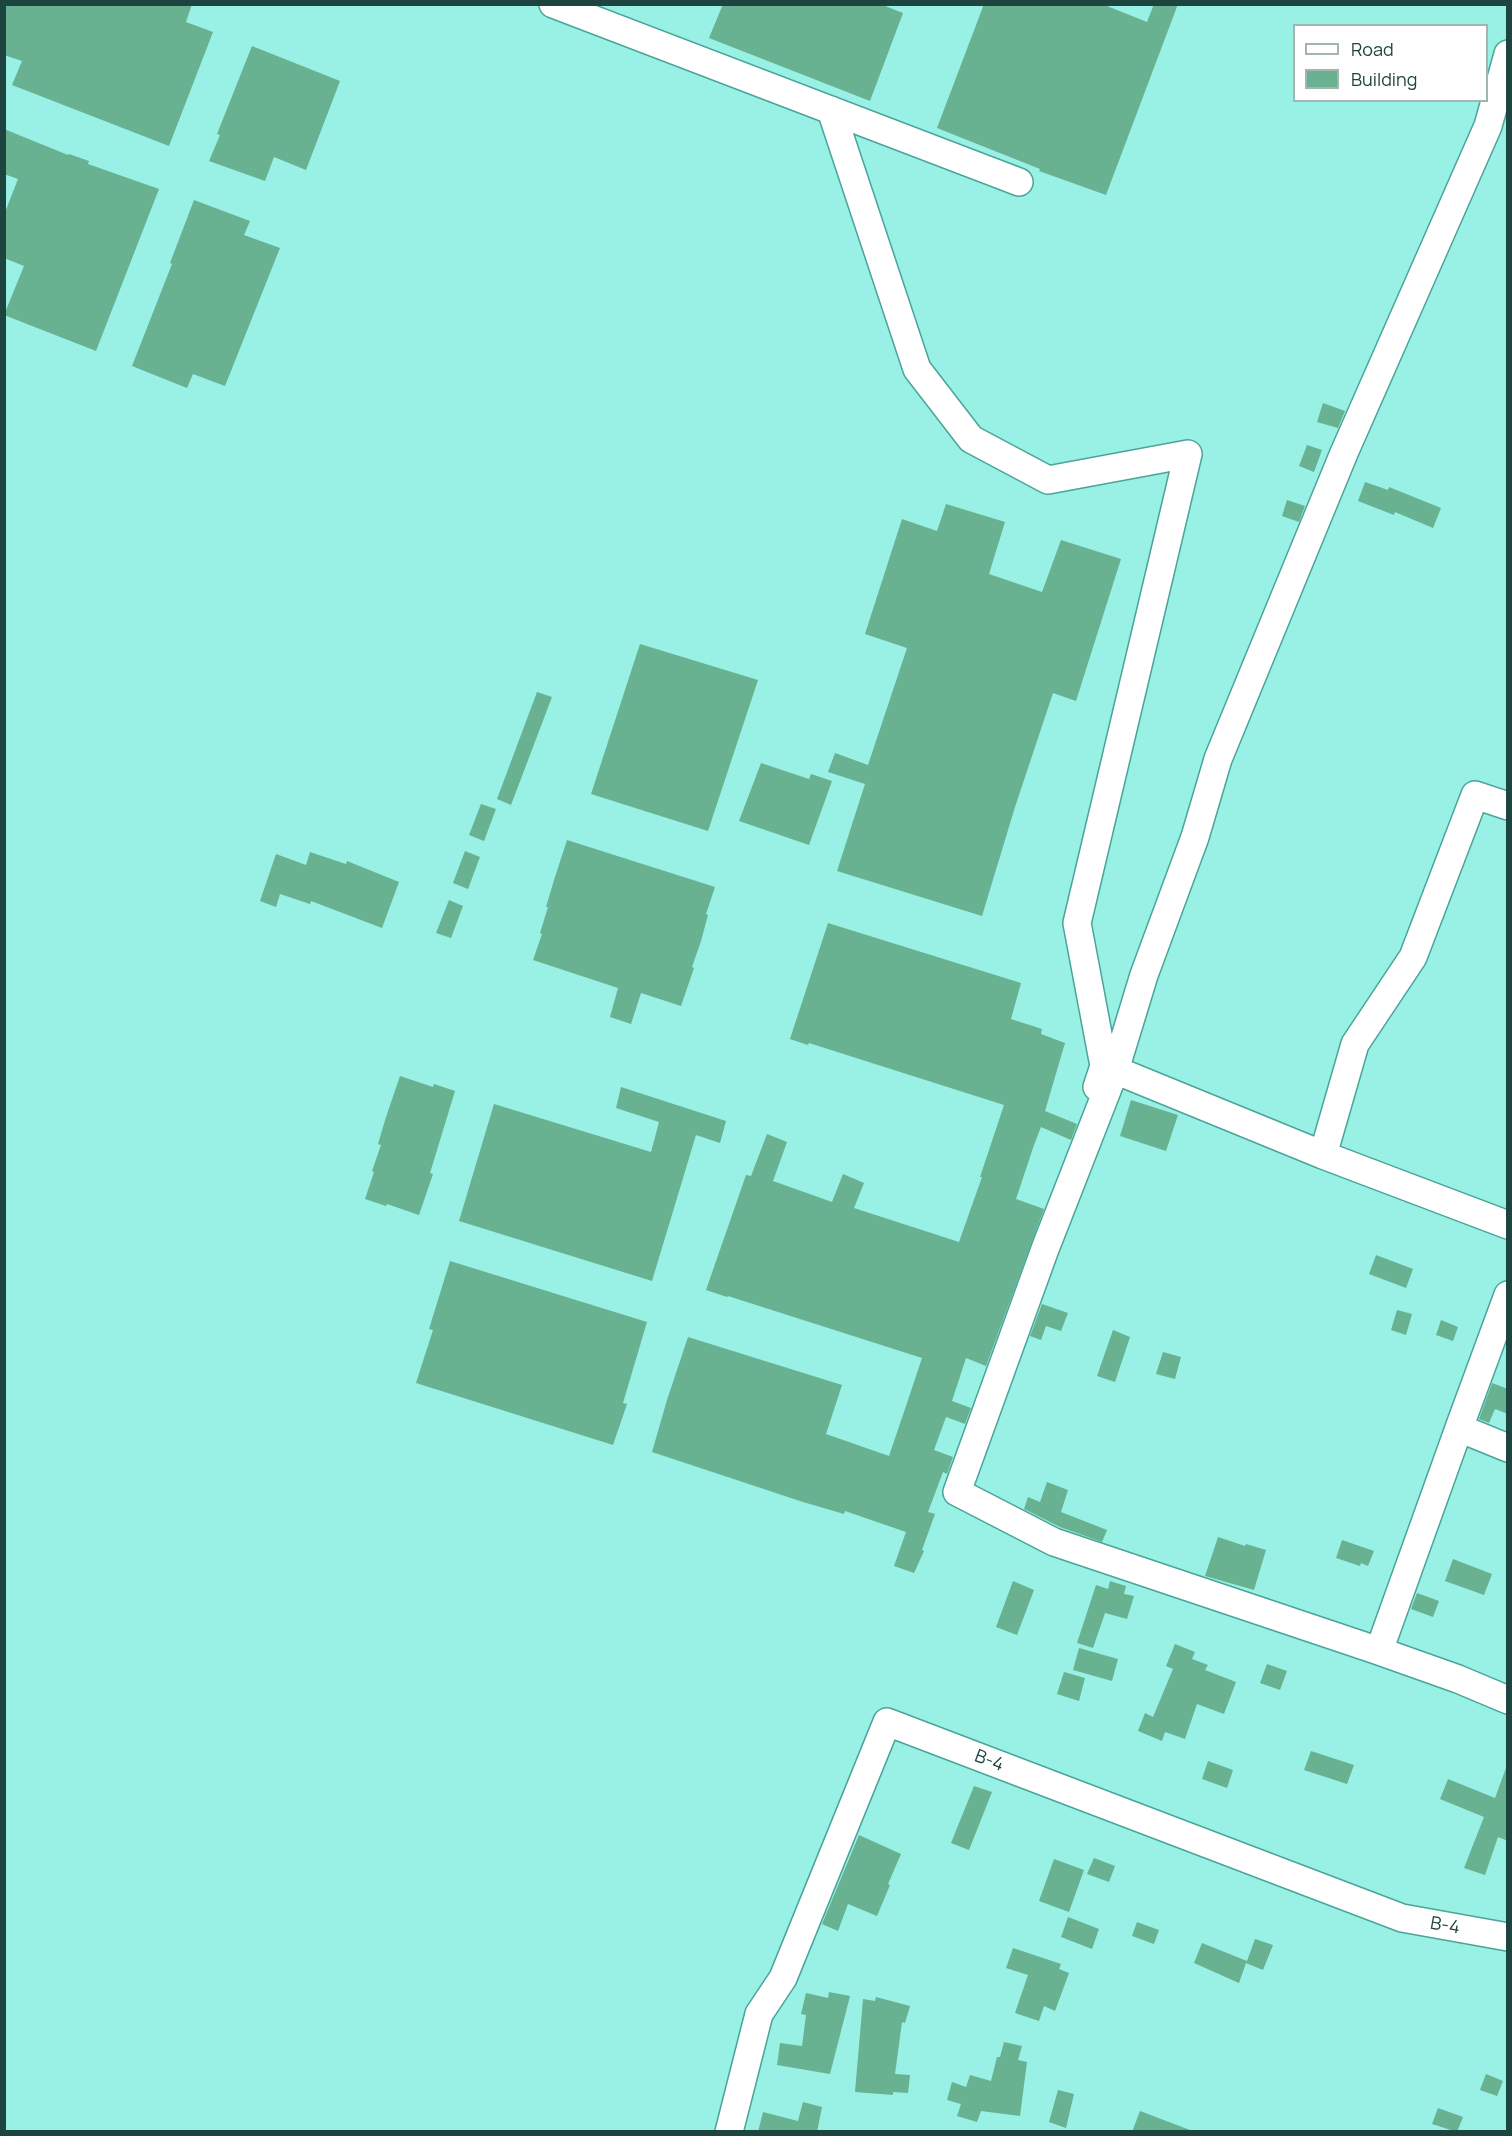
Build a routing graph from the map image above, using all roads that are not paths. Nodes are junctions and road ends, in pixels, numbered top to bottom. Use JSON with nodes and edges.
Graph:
{"nodes":[{"id":1,"x":553,"y":4,"type":"edge"},
{"id":2,"x":1508,"y":54,"type":"edge"},
{"id":3,"x":831,"y":110,"type":"junction"},
{"id":4,"x":1019,"y":182,"type":"dead end"},
{"id":5,"x":1508,"y":806,"type":"edge"},
{"id":6,"x":1115,"y":1070,"type":"junction"},
{"id":7,"x":1323,"y":1155,"type":"junction"},
{"id":8,"x":1508,"y":1225,"type":"edge"},
{"id":9,"x":1045,"y":1249,"type":"junction"},
{"id":10,"x":1508,"y":1295,"type":"edge"},
{"id":11,"x":1459,"y":1428,"type":"junction"},
{"id":12,"x":1508,"y":1448,"type":"edge"},
{"id":13,"x":1379,"y":1651,"type":"junction"},
{"id":14,"x":1508,"y":1700,"type":"edge"},
{"id":15,"x":929,"y":1718,"type":"dead end"},
{"id":16,"x":1508,"y":1929,"type":"edge"},
{"id":17,"x":1508,"y":1937,"type":"edge"},
{"id":18,"x":729,"y":2132,"type":"edge"}],
"edges":[{"from":1,"to":3,"type":"street"},
{"from":2,"to":6,"type":"street"},
{"from":3,"to":4,"type":"street"},
{"from":3,"to":9,"type":"street"},
{"from":5,"to":7,"type":"street"},
{"from":6,"to":7,"type":"street"},
{"from":6,"to":9,"type":"street"},
{"from":7,"to":8,"type":"street"},
{"from":9,"to":13,"type":"street"},
{"from":10,"to":11,"type":"street"},
{"from":11,"to":12,"type":"street"},
{"from":11,"to":13,"type":"street"},
{"from":13,"to":14,"type":"street"},
{"from":15,"to":16,"type":"street"},
{"from":17,"to":18,"type":"street","name":"B-4"}]}
